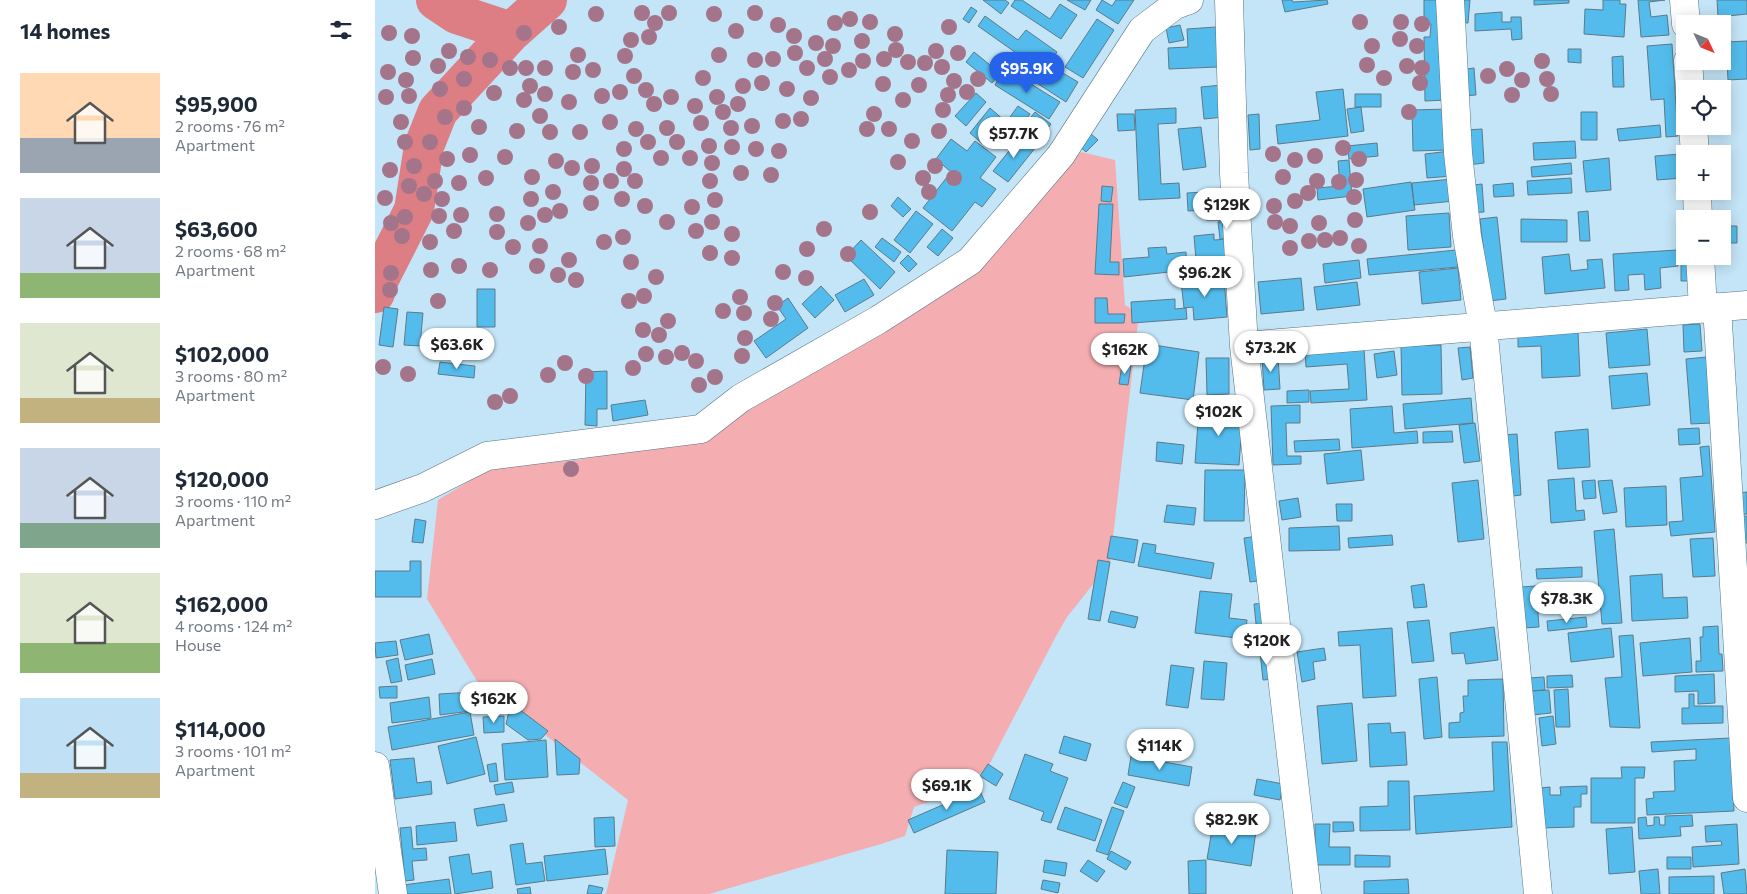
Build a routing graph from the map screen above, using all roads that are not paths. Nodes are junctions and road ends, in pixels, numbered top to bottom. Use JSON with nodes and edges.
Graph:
{"nodes":[{"id":1,"x":1189,"y":0,"type":"edge"},
{"id":2,"x":1229,"y":0,"type":"edge"},
{"id":3,"x":1450,"y":0,"type":"edge"},
{"id":4,"x":1684,"y":0,"type":"edge"},
{"id":5,"x":1685,"y":15,"type":"edge"},
{"id":6,"x":1702,"y":265,"type":"edge"},
{"id":7,"x":1747,"y":305,"type":"edge"},
{"id":8,"x":1710,"y":308,"type":"junction"},
{"id":9,"x":1483,"y":326,"type":"junction"},
{"id":10,"x":1244,"y":346,"type":"junction"},
{"id":11,"x":375,"y":505,"type":"edge"},
{"id":12,"x":375,"y":766,"type":"edge"},
{"id":13,"x":1747,"y":798,"type":"edge"},
{"id":14,"x":393,"y":894,"type":"edge"},
{"id":15,"x":1307,"y":894,"type":"edge"},
{"id":16,"x":1538,"y":894,"type":"edge"}],
"edges":[{"from":1,"to":11,"type":"street"},
{"from":2,"to":10,"type":"street"},
{"from":3,"to":9,"type":"street"},
{"from":4,"to":5,"type":"street"},
{"from":6,"to":8,"type":"street"},
{"from":7,"to":8,"type":"street"},
{"from":8,"to":9,"type":"street"},
{"from":8,"to":13,"type":"street"},
{"from":9,"to":10,"type":"street"},
{"from":9,"to":16,"type":"street"},
{"from":10,"to":15,"type":"street"},
{"from":12,"to":14,"type":"street"}]}
